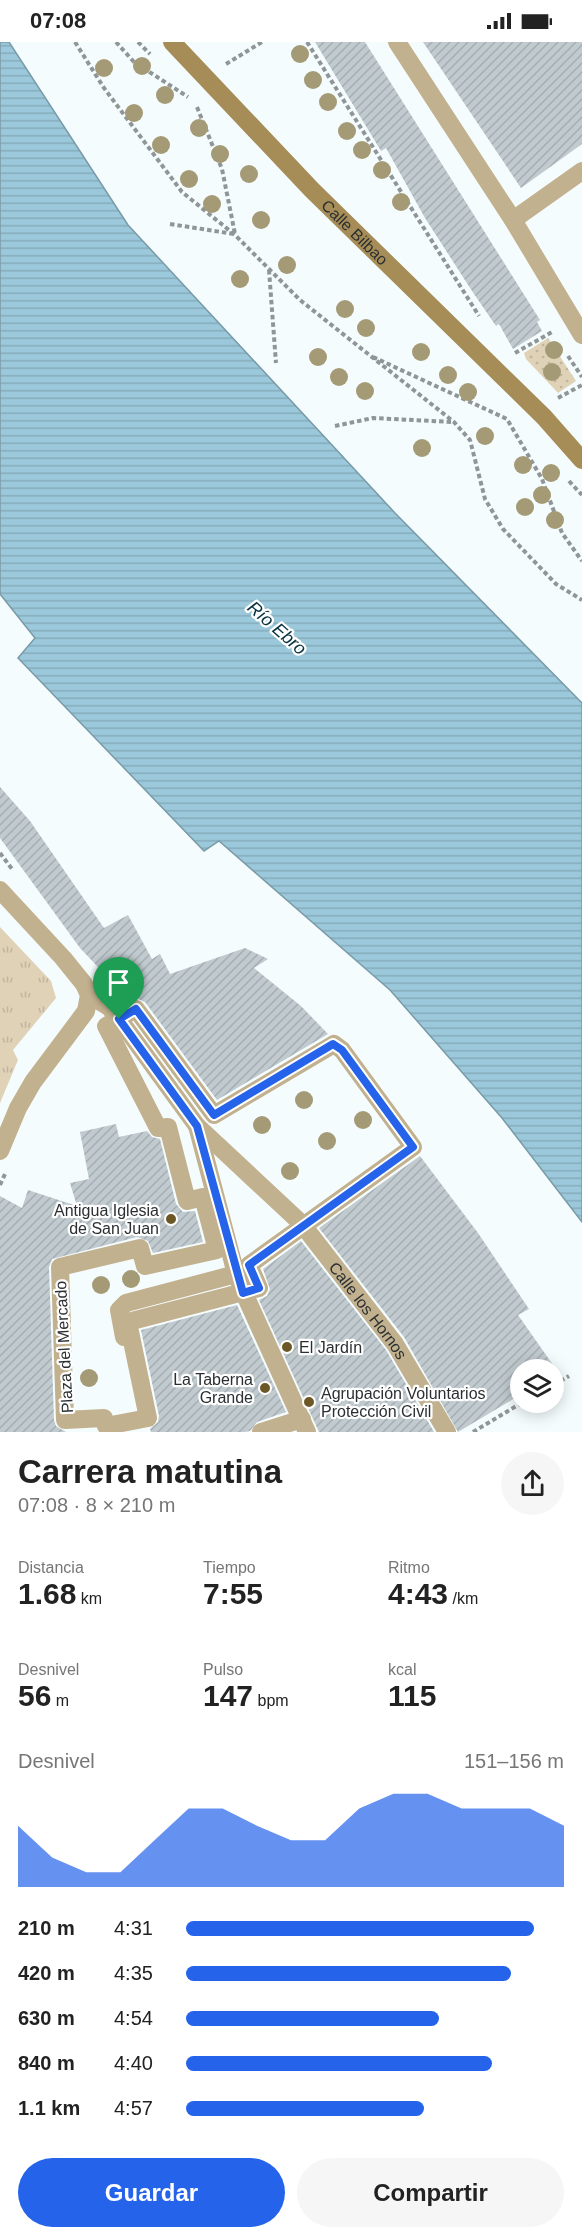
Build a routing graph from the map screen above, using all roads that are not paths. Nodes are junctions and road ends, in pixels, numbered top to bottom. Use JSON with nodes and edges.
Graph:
{"nodes":[{"id":1,"x":172,"y":42,"type":"edge"},
{"id":2,"x":398,"y":42,"type":"edge"},
{"id":3,"x":582,"y":171,"type":"edge"},
{"id":4,"x":513,"y":220,"type":"junction"},
{"id":5,"x":582,"y":335,"type":"edge"},
{"id":6,"x":544,"y":417,"type":"junction"},
{"id":7,"x":582,"y":443,"type":"edge"},
{"id":8,"x":582,"y":460,"type":"edge"},
{"id":9,"x":0,"y":890,"type":"edge"},
{"id":10,"x":89,"y":995,"type":"junction"},
{"id":11,"x":119,"y":1019,"type":"junction"},
{"id":12,"x":197,"y":1126,"type":"junction"},
{"id":13,"x":0,"y":1152,"type":"edge"},
{"id":14,"x":302,"y":1224,"type":"junction"},
{"id":15,"x":236,"y":1274,"type":"junction"},
{"id":16,"x":243,"y":1293,"type":"junction"},
{"id":17,"x":141,"y":1426,"type":"edge"},
{"id":18,"x":305,"y":1426,"type":"edge"},
{"id":19,"x":261,"y":1432,"type":"edge"},
{"id":20,"x":447,"y":1432,"type":"edge"}],
"edges":[{"from":1,"to":6,"type":"main road","name":"Calle Bilbao"},
{"from":2,"to":4,"type":"street"},
{"from":3,"to":4,"type":"street"},
{"from":4,"to":5,"type":"street"},
{"from":6,"to":7,"type":"main road","name":"Calle Bilbao"},
{"from":6,"to":8,"type":"main road","name":"Calle Bilbao"},
{"from":9,"to":10,"type":"street"},
{"from":10,"to":11,"type":"street"},
{"from":10,"to":13,"type":"street"},
{"from":11,"to":12,"type":"street"},
{"from":11,"to":14,"type":"street"},
{"from":11,"to":17,"type":"street","name":"Plaza del Mercado"},
{"from":12,"to":14,"type":"street","name":"Calle los Hornos"},
{"from":12,"to":15,"type":"street"},
{"from":14,"to":16,"type":"street"},
{"from":14,"to":20,"type":"street","name":"Calle los Hornos"},
{"from":15,"to":16,"type":"street"},
{"from":15,"to":17,"type":"street"},
{"from":16,"to":17,"type":"street"},
{"from":16,"to":18,"type":"street"},
{"from":18,"to":19,"type":"street"}]}
